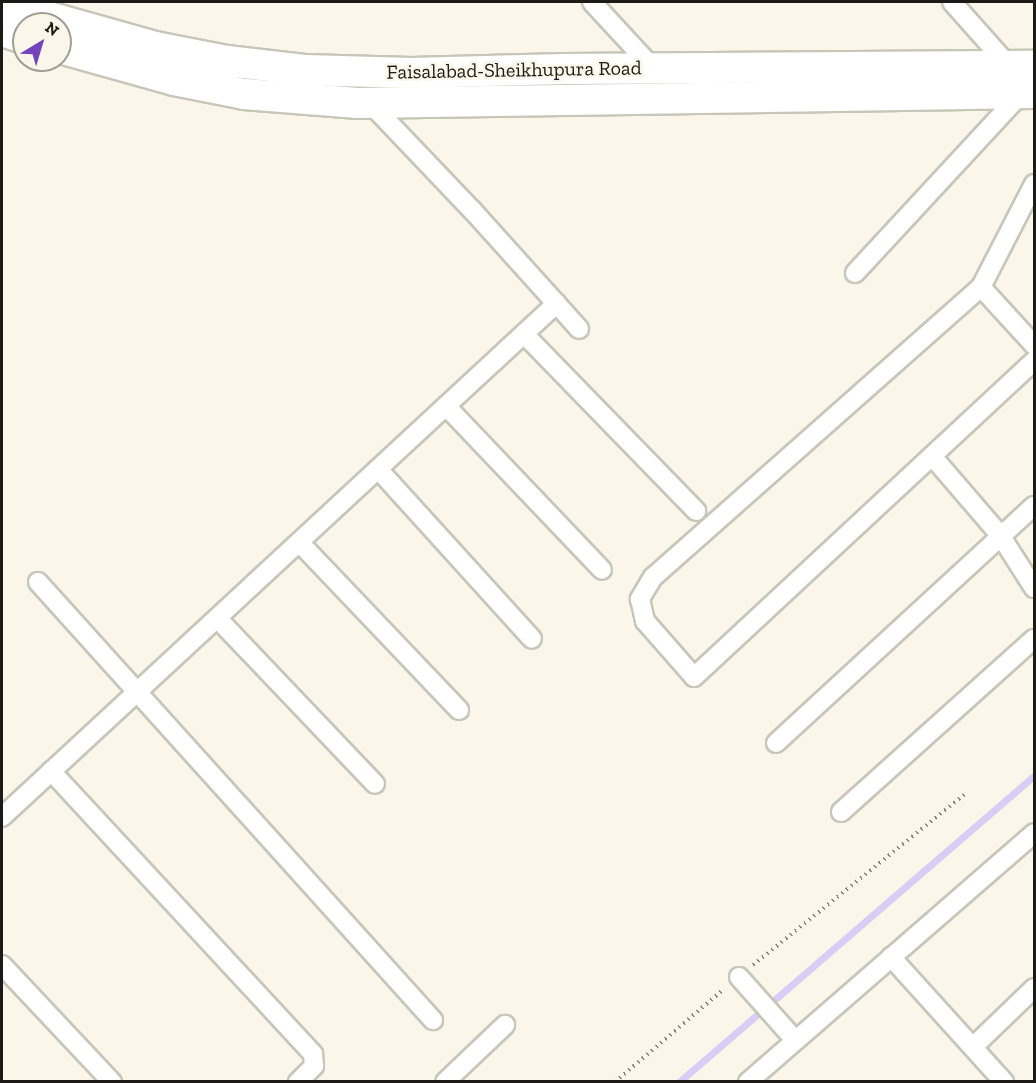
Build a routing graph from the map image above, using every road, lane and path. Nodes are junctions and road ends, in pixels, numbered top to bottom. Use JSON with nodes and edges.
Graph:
{"nodes":[{"id":1,"x":592,"y":2,"type":"edge"},
{"id":2,"x":952,"y":2,"type":"edge"},
{"id":3,"x":2,"y":4,"type":"edge"},
{"id":4,"x":72,"y":51,"type":"edge"},
{"id":5,"x":1022,"y":66,"type":"edge"},
{"id":6,"x":653,"y":68,"type":"junction"},
{"id":7,"x":1028,"y":93,"type":"edge"},
{"id":8,"x":370,"y":102,"type":"junction"},
{"id":9,"x":1035,"y":184,"type":"edge"},
{"id":10,"x":855,"y":273,"type":"dead end"},
{"id":11,"x":981,"y":287,"type":"junction"},
{"id":12,"x":557,"y":303,"type":"junction"},
{"id":13,"x":579,"y":329,"type":"dead end"},
{"id":14,"x":524,"y":334,"type":"junction"},
{"id":15,"x":1035,"y":345,"type":"edge"},
{"id":16,"x":1035,"y":361,"type":"edge"},
{"id":17,"x":446,"y":406,"type":"junction"},
{"id":18,"x":932,"y":456,"type":"junction"},
{"id":19,"x":378,"y":469,"type":"junction"},
{"id":20,"x":1035,"y":506,"type":"edge"},
{"id":21,"x":696,"y":511,"type":"dead end"},
{"id":22,"x":1000,"y":535,"type":"junction"},
{"id":23,"x":299,"y":542,"type":"junction"},
{"id":24,"x":602,"y":570,"type":"dead end"},
{"id":25,"x":39,"y":582,"type":"dead end"},
{"id":26,"x":1035,"y":588,"type":"edge"},
{"id":27,"x":217,"y":618,"type":"junction"},
{"id":28,"x":532,"y":639,"type":"dead end"},
{"id":29,"x":1035,"y":639,"type":"edge"},
{"id":30,"x":137,"y":692,"type":"junction"},
{"id":31,"x":459,"y":710,"type":"dead end"},
{"id":32,"x":776,"y":743,"type":"dead end"},
{"id":33,"x":51,"y":771,"type":"junction"},
{"id":34,"x":375,"y":784,"type":"dead end"},
{"id":35,"x":965,"y":794,"type":"dead end"},
{"id":36,"x":841,"y":812,"type":"dead end"},
{"id":37,"x":2,"y":818,"type":"edge"},
{"id":38,"x":1035,"y":833,"type":"edge"},
{"id":39,"x":891,"y":957,"type":"junction"},
{"id":40,"x":2,"y":965,"type":"edge"},
{"id":41,"x":738,"y":977,"type":"junction"},
{"id":42,"x":1035,"y":988,"type":"edge"},
{"id":43,"x":433,"y":1020,"type":"dead end"},
{"id":44,"x":505,"y":1025,"type":"dead end"},
{"id":45,"x":795,"y":1040,"type":"junction"},
{"id":46,"x":973,"y":1047,"type":"junction"},
{"id":47,"x":112,"y":1082,"type":"edge"},
{"id":48,"x":298,"y":1082,"type":"edge"},
{"id":49,"x":445,"y":1082,"type":"edge"},
{"id":50,"x":615,"y":1082,"type":"edge"},
{"id":51,"x":748,"y":1082,"type":"edge"},
{"id":52,"x":1004,"y":1082,"type":"edge"}],
"edges":[{"from":1,"to":6,"type":"street"},
{"from":2,"to":5,"type":"street"},
{"from":3,"to":6,"type":"highway","name":"Faisalabad-Sheikhupura Road"},
{"from":4,"to":8,"type":"highway","name":"Faisalabad-Sheikhupura Road"},
{"from":5,"to":6,"type":"highway","name":"Faisalabad-Sheikhupura Road"},
{"from":7,"to":8,"type":"highway","name":"Faisalabad-Sheikhupura Road"},
{"from":7,"to":10,"type":"street"},
{"from":8,"to":12,"type":"street"},
{"from":9,"to":11,"type":"street"},
{"from":11,"to":15,"type":"street"},
{"from":11,"to":18,"type":"street"},
{"from":12,"to":13,"type":"street"},
{"from":12,"to":14,"type":"street"},
{"from":14,"to":17,"type":"street"},
{"from":14,"to":21,"type":"street"},
{"from":16,"to":18,"type":"street"},
{"from":17,"to":19,"type":"street"},
{"from":17,"to":24,"type":"street"},
{"from":18,"to":22,"type":"street"},
{"from":19,"to":23,"type":"street"},
{"from":19,"to":28,"type":"street"},
{"from":20,"to":22,"type":"street"},
{"from":22,"to":26,"type":"street"},
{"from":22,"to":32,"type":"street"},
{"from":23,"to":27,"type":"street"},
{"from":23,"to":31,"type":"street"},
{"from":25,"to":30,"type":"street"},
{"from":27,"to":30,"type":"street"},
{"from":27,"to":34,"type":"street"},
{"from":29,"to":36,"type":"street"},
{"from":30,"to":33,"type":"street"},
{"from":30,"to":43,"type":"street"},
{"from":33,"to":37,"type":"street"},
{"from":33,"to":48,"type":"street"},
{"from":35,"to":41,"type":"path"},
{"from":38,"to":39,"type":"street"},
{"from":39,"to":45,"type":"street"},
{"from":39,"to":46,"type":"street"},
{"from":40,"to":47,"type":"street"},
{"from":41,"to":45,"type":"street"},
{"from":41,"to":50,"type":"path"},
{"from":42,"to":46,"type":"street"},
{"from":44,"to":49,"type":"street"},
{"from":45,"to":51,"type":"street"},
{"from":46,"to":52,"type":"street"}]}
